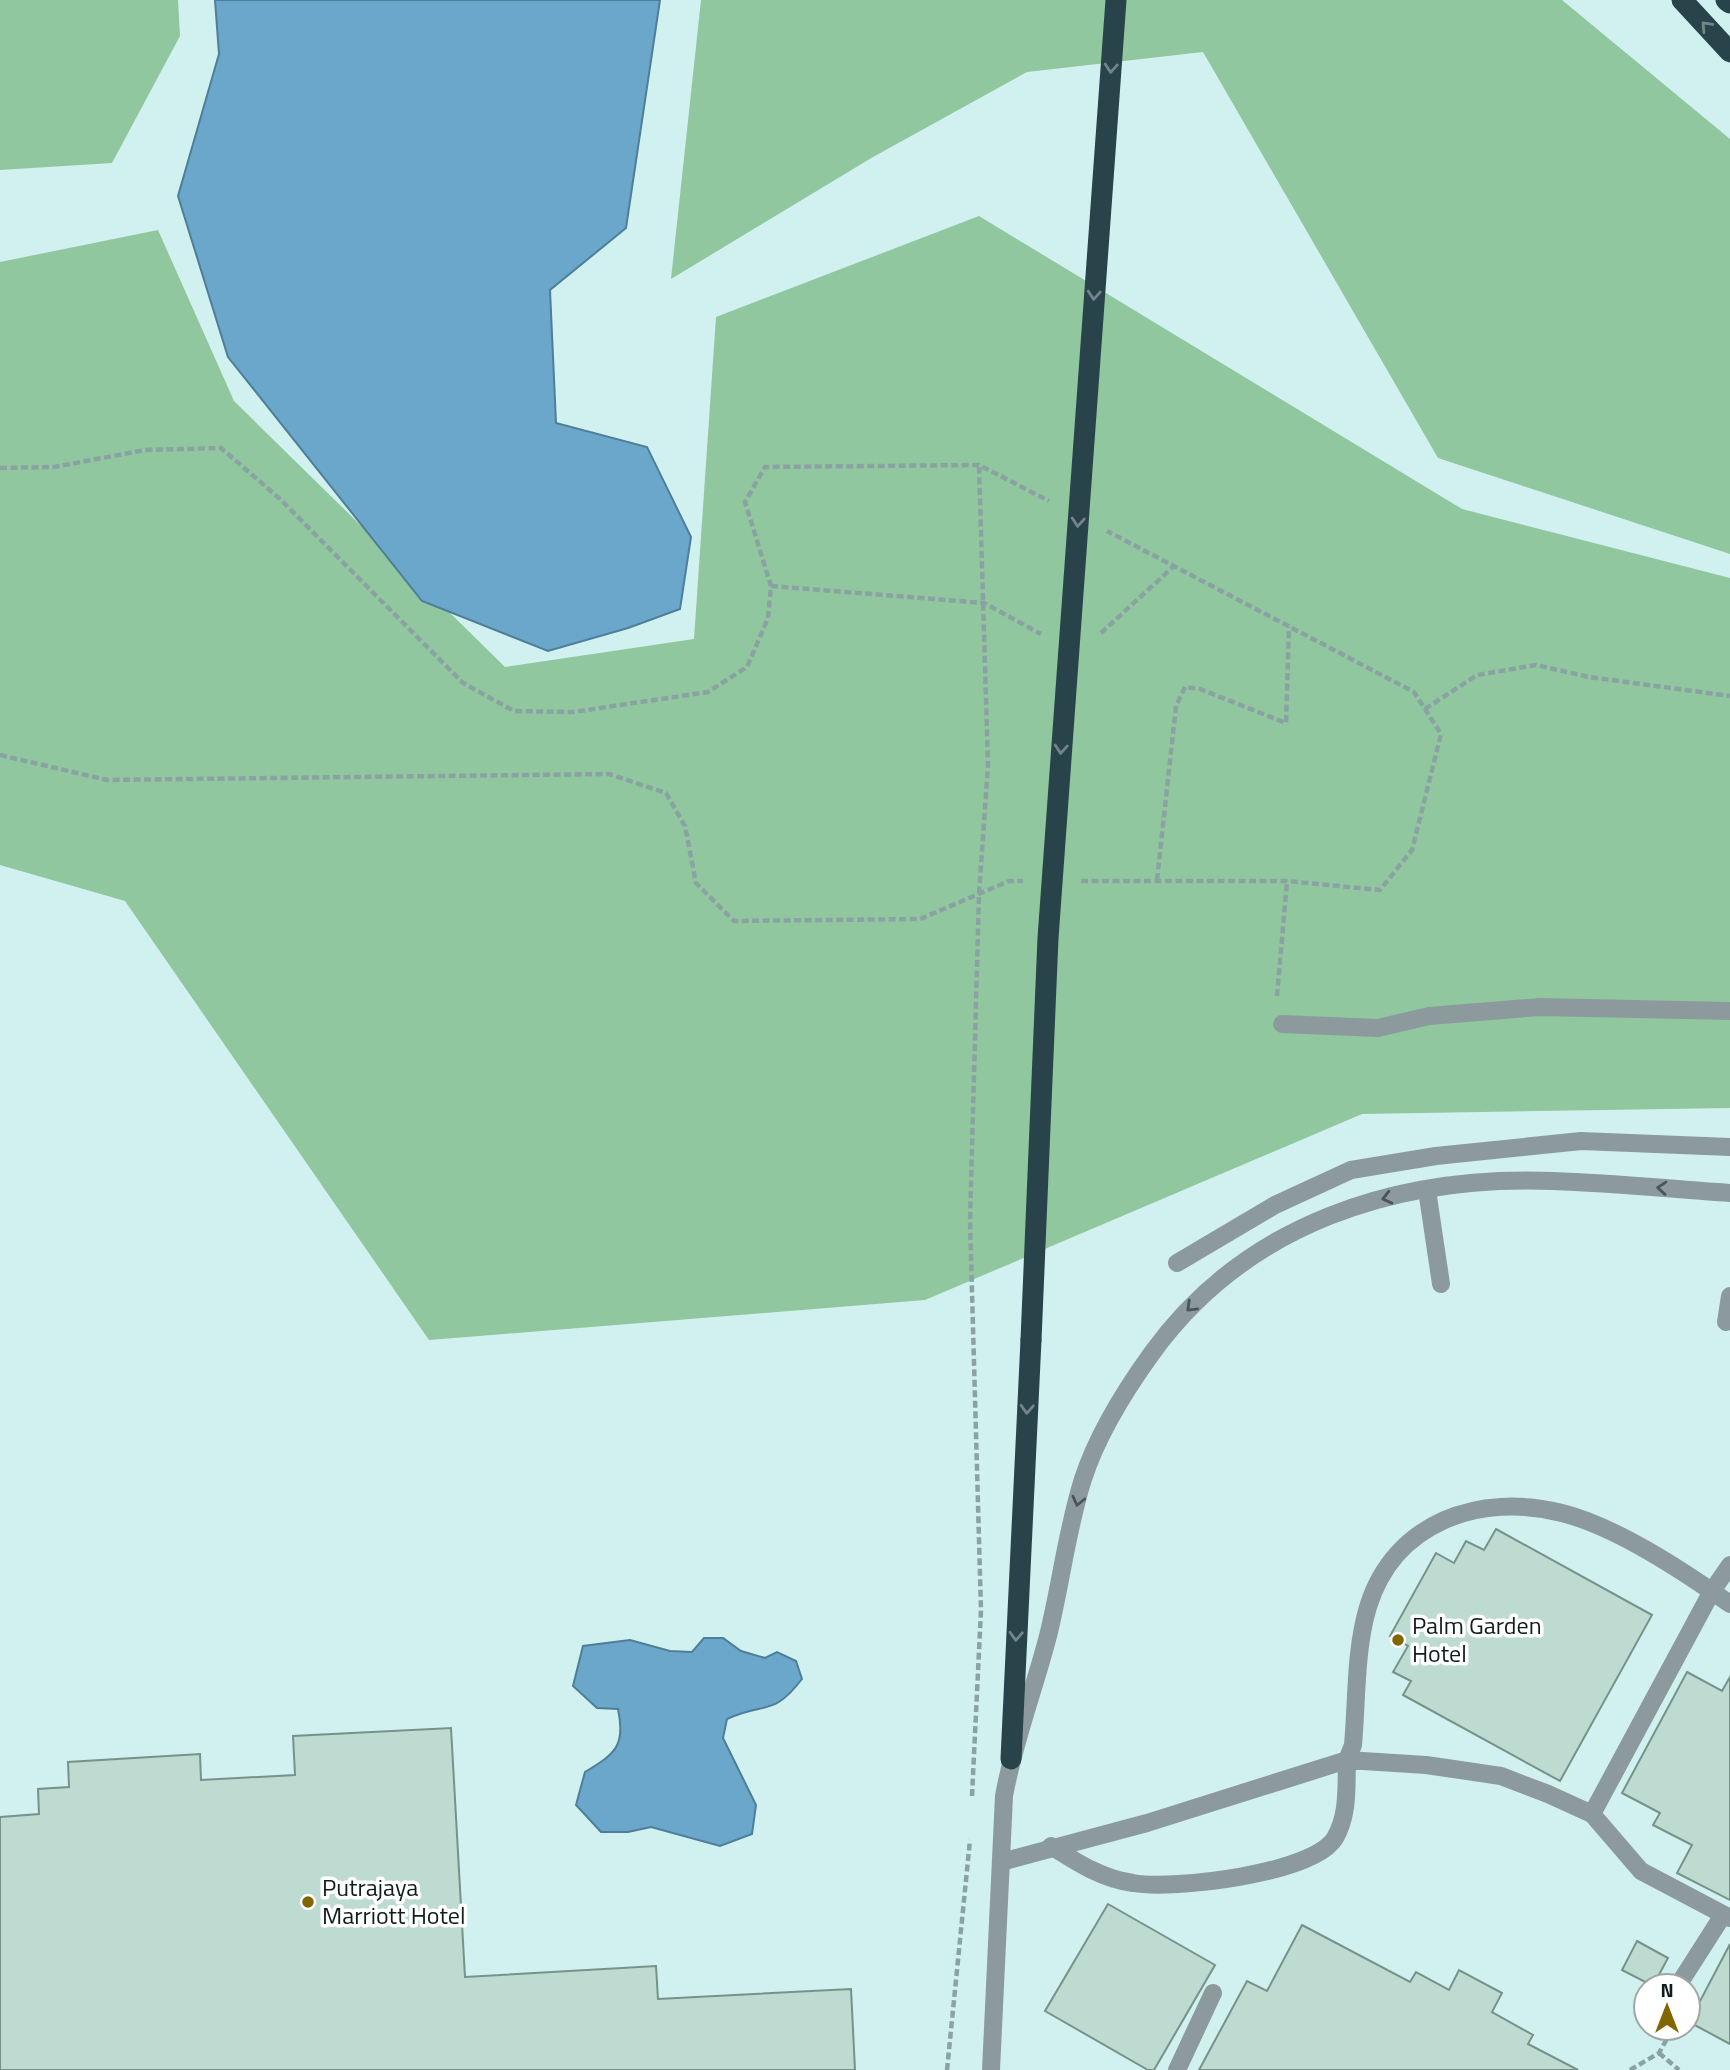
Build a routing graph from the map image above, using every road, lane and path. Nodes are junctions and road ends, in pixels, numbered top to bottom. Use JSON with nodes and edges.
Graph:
{"nodes":[{"id":1,"x":1116,"y":0,"type":"edge"},
{"id":2,"x":1682,"y":0,"type":"edge"},
{"id":3,"x":1730,"y":52,"type":"edge"},
{"id":4,"x":979,"y":465,"type":"junction"},
{"id":5,"x":0,"y":468,"type":"edge"},
{"id":6,"x":1052,"y":503,"type":"dead end"},
{"id":7,"x":1101,"y":528,"type":"dead end"},
{"id":8,"x":1174,"y":566,"type":"junction"},
{"id":9,"x":771,"y":586,"type":"junction"},
{"id":10,"x":984,"y":603,"type":"junction"},
{"id":11,"x":1289,"y":627,"type":"junction"},
{"id":12,"x":1096,"y":637,"type":"dead end"},
{"id":13,"x":1051,"y":639,"type":"dead end"},
{"id":14,"x":1730,"y":696,"type":"edge"},
{"id":15,"x":1425,"y":709,"type":"junction"},
{"id":16,"x":0,"y":755,"type":"edge"},
{"id":17,"x":1157,"y":880,"type":"junction"},
{"id":18,"x":1036,"y":881,"type":"dead end"},
{"id":19,"x":1077,"y":881,"type":"dead end"},
{"id":20,"x":1287,"y":881,"type":"junction"},
{"id":21,"x":979,"y":894,"type":"junction"},
{"id":22,"x":1730,"y":1011,"type":"edge"},
{"id":23,"x":1282,"y":1024,"type":"joint"},
{"id":24,"x":1730,"y":1147,"type":"edge"},
{"id":25,"x":1427,"y":1190,"type":"junction"},
{"id":26,"x":1730,"y":1193,"type":"edge"},
{"id":27,"x":1177,"y":1263,"type":"dead end"},
{"id":28,"x":1441,"y":1284,"type":"dead end"},
{"id":29,"x":1730,"y":1297,"type":"edge"},
{"id":30,"x":1726,"y":1322,"type":"dead end"},
{"id":31,"x":1730,"y":1565,"type":"edge"},
{"id":32,"x":1712,"y":1591,"type":"junction"},
{"id":33,"x":1730,"y":1604,"type":"edge"},
{"id":34,"x":1010,"y":1759,"type":"junction"},
{"id":35,"x":1347,"y":1760,"type":"junction"},
{"id":36,"x":972,"y":1801,"type":"dead end"},
{"id":37,"x":1592,"y":1814,"type":"junction"},
{"id":38,"x":970,"y":1828,"type":"dead end"},
{"id":39,"x":1051,"y":1846,"type":"junction"},
{"id":40,"x":1001,"y":1861,"type":"junction"},
{"id":41,"x":1727,"y":1917,"type":"edge"},
{"id":42,"x":1688,"y":1972,"type":"edge"},
{"id":43,"x":1213,"y":1993,"type":"dead end"},
{"id":44,"x":1665,"y":2042,"type":"edge"},
{"id":45,"x":1659,"y":2053,"type":"junction"},
{"id":46,"x":947,"y":2070,"type":"edge"},
{"id":47,"x":991,"y":2070,"type":"edge"},
{"id":48,"x":1177,"y":2070,"type":"edge"},
{"id":49,"x":1630,"y":2070,"type":"edge"},
{"id":50,"x":1679,"y":2070,"type":"edge"}],
"edges":[{"from":1,"to":34,"type":"highway","one_way":true,"bridge":true},
{"from":3,"to":2,"type":"highway","one_way":true},
{"from":4,"to":6,"type":"path"},
{"from":4,"to":9,"type":"path"},
{"from":4,"to":10,"type":"path"},
{"from":5,"to":9,"type":"path"},
{"from":7,"to":8,"type":"path"},
{"from":8,"to":11,"type":"path"},
{"from":8,"to":12,"type":"path"},
{"from":9,"to":10,"type":"path"},
{"from":10,"to":13,"type":"path"},
{"from":10,"to":21,"type":"path"},
{"from":11,"to":15,"type":"path"},
{"from":11,"to":17,"type":"path"},
{"from":14,"to":15,"type":"path"},
{"from":15,"to":20,"type":"path"},
{"from":16,"to":21,"type":"path"},
{"from":17,"to":19,"type":"path"},
{"from":17,"to":20,"type":"path"},
{"from":18,"to":21,"type":"path"},
{"from":20,"to":23,"type":"path"},
{"from":21,"to":36,"type":"path"},
{"from":22,"to":23,"type":"street"},
{"from":24,"to":27,"type":"street"},
{"from":26,"to":25,"type":"street","one_way":true},
{"from":25,"to":28,"type":"street"},
{"from":25,"to":34,"type":"street","one_way":true},
{"from":29,"to":30,"type":"street"},
{"from":31,"to":32,"type":"street"},
{"from":32,"to":33,"type":"street"},
{"from":32,"to":35,"type":"street"},
{"from":32,"to":37,"type":"street"},
{"from":34,"to":40,"type":"street"},
{"from":35,"to":37,"type":"street"},
{"from":35,"to":39,"type":"street"},
{"from":35,"to":39,"type":"street"},
{"from":37,"to":41,"type":"street"},
{"from":38,"to":46,"type":"path"},
{"from":39,"to":40,"type":"street"},
{"from":40,"to":47,"type":"street"},
{"from":41,"to":42,"type":"street"},
{"from":43,"to":48,"type":"street"},
{"from":44,"to":45,"type":"path"},
{"from":45,"to":49,"type":"path"},
{"from":45,"to":50,"type":"path"}]}
